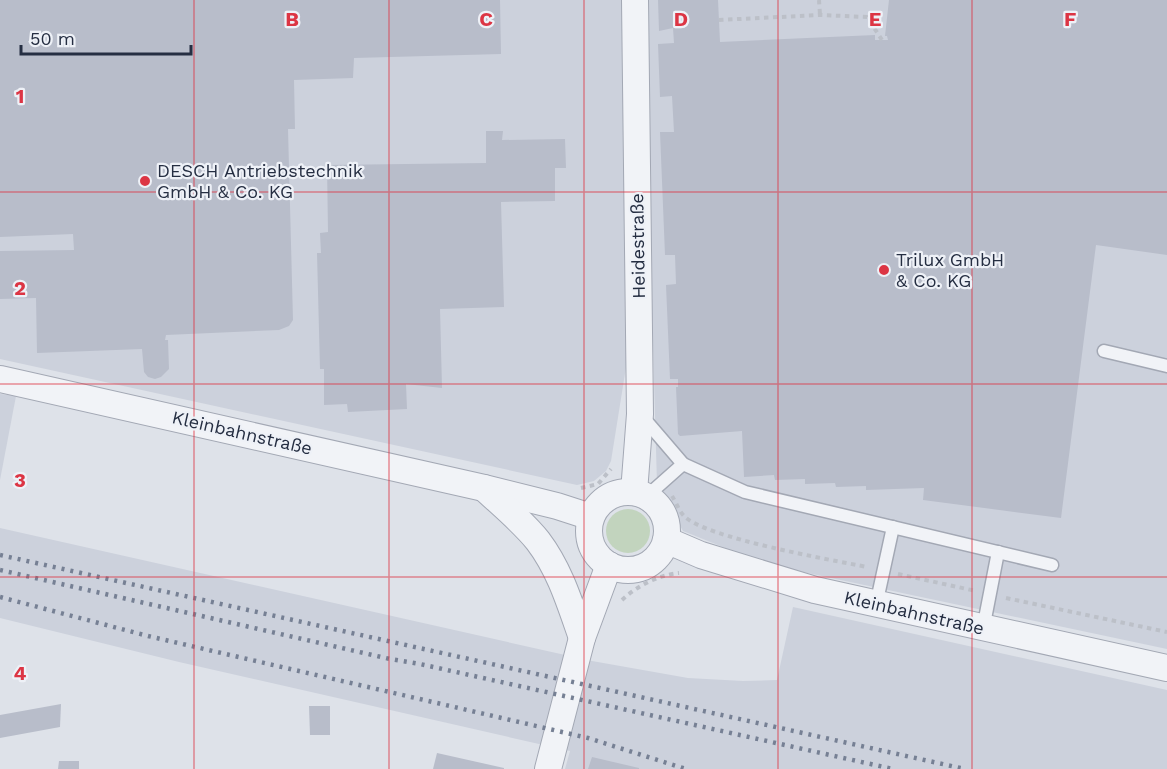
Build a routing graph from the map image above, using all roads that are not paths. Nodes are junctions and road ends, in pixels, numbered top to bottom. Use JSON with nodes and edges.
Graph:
{"nodes":[{"id":1,"x":635,"y":0,"type":"edge"},
{"id":2,"x":1104,"y":351,"type":"dead end"},
{"id":3,"x":1167,"y":366,"type":"edge"},
{"id":4,"x":0,"y":379,"type":"edge"},
{"id":5,"x":640,"y":414,"type":"junction"},
{"id":6,"x":683,"y":464,"type":"junction"},
{"id":7,"x":484,"y":488,"type":"junction"},
{"id":8,"x":648,"y":490,"type":"junction"},
{"id":9,"x":591,"y":517,"type":"junction"},
{"id":10,"x":893,"y":527,"type":"junction"},
{"id":11,"x":666,"y":540,"type":"junction"},
{"id":12,"x":998,"y":552,"type":"junction"},
{"id":13,"x":609,"y":565,"type":"junction"},
{"id":14,"x":1052,"y":565,"type":"dead end"},
{"id":15,"x":876,"y":605,"type":"junction"},
{"id":16,"x":983,"y":629,"type":"junction"},
{"id":17,"x":582,"y":639,"type":"junction"},
{"id":18,"x":1167,"y":668,"type":"edge"},
{"id":19,"x":548,"y":769,"type":"edge"}],
"edges":[{"from":1,"to":5,"type":"street","name":"Heidestraße"},
{"from":2,"to":3,"type":"lane"},
{"from":4,"to":7,"type":"street","name":"Kleinbahnstraße"},
{"from":5,"to":6,"type":"lane"},
{"from":5,"to":8,"type":"street","name":"Heidestraße"},
{"from":6,"to":8,"type":"lane"},
{"from":6,"to":10,"type":"lane"},
{"from":7,"to":9,"type":"street","name":"Kleinbahnstraße"},
{"from":7,"to":17,"type":"street"},
{"from":8,"to":9,"type":"street"},
{"from":8,"to":11,"type":"street"},
{"from":9,"to":13,"type":"street"},
{"from":10,"to":12,"type":"lane"},
{"from":10,"to":15,"type":"lane"},
{"from":11,"to":13,"type":"street"},
{"from":11,"to":15,"type":"street","name":"Kleinbahnstraße"},
{"from":12,"to":14,"type":"lane"},
{"from":12,"to":16,"type":"lane"},
{"from":13,"to":17,"type":"street"},
{"from":15,"to":16,"type":"street","name":"Kleinbahnstraße"},
{"from":16,"to":18,"type":"street","name":"Kleinbahnstraße"},
{"from":17,"to":19,"type":"street"}]}
